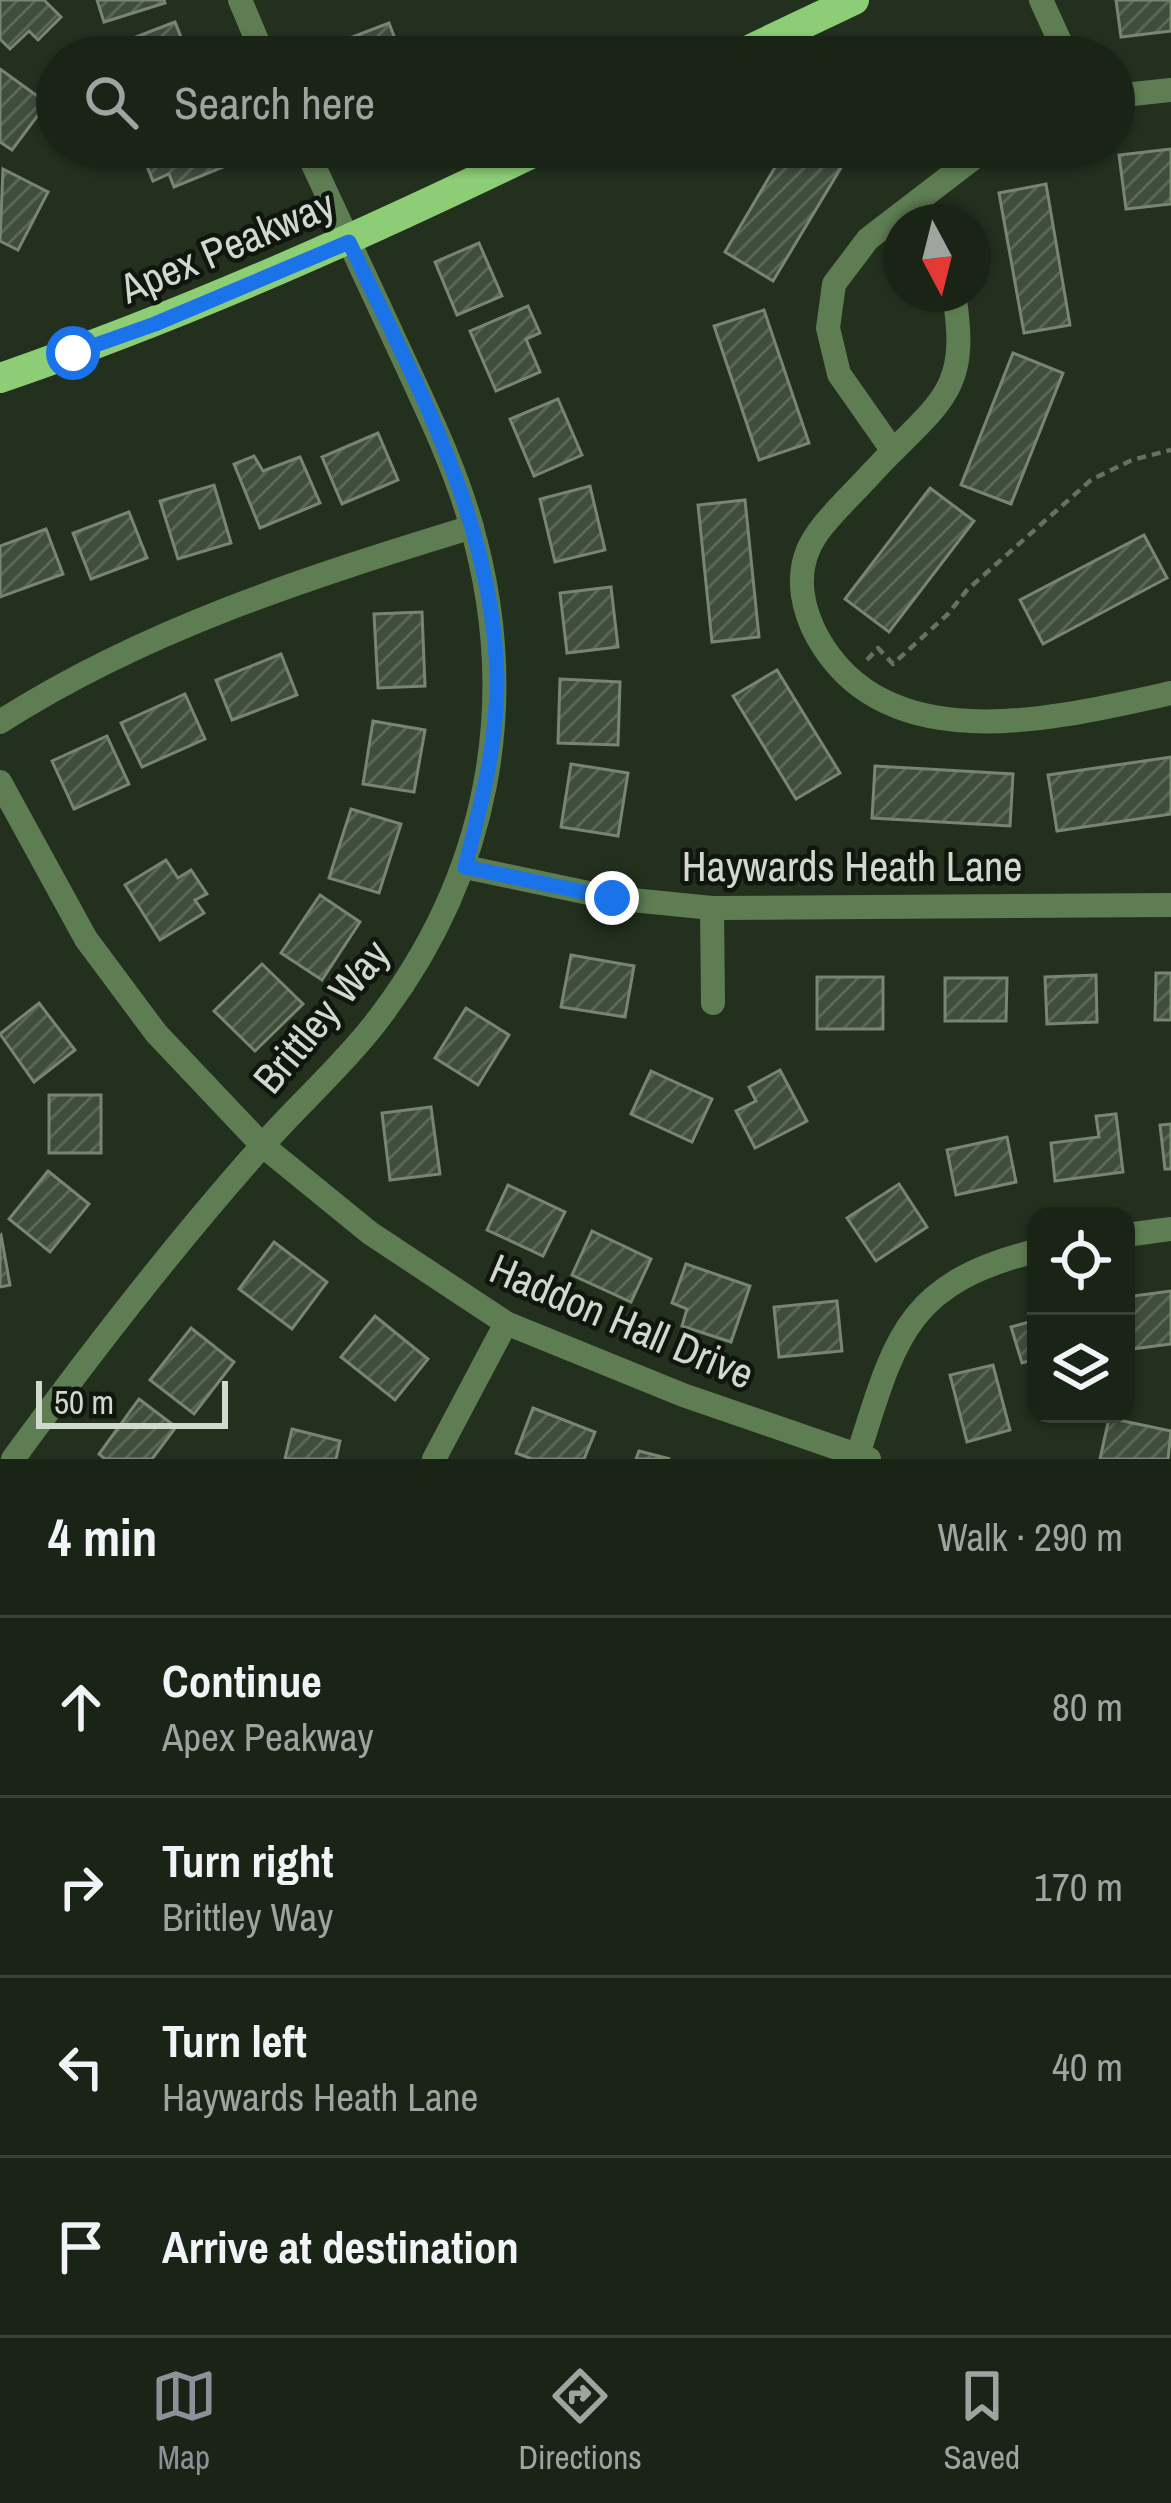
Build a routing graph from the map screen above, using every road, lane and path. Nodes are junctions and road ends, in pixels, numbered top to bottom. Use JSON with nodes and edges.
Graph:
{"nodes":[{"id":1,"x":240,"y":0,"type":"edge"},
{"id":2,"x":854,"y":0,"type":"edge"},
{"id":3,"x":1041,"y":0,"type":"edge"},
{"id":4,"x":255,"y":36,"type":"edge"},
{"id":5,"x":778,"y":36,"type":"edge"},
{"id":6,"x":1057,"y":36,"type":"edge"},
{"id":7,"x":1171,"y":90,"type":"edge"},
{"id":8,"x":1135,"y":94,"type":"edge"},
{"id":9,"x":315,"y":168,"type":"edge"},
{"id":10,"x":502,"y":168,"type":"edge"},
{"id":11,"x":967,"y":168,"type":"edge"},
{"id":12,"x":931,"y":204,"type":"edge"},
{"id":13,"x":883,"y":231,"type":"edge"},
{"id":14,"x":349,"y":242,"type":"junction"},
{"id":15,"x":956,"y":312,"type":"edge"},
{"id":16,"x":0,"y":379,"type":"edge"},
{"id":17,"x":1171,"y":450,"type":"edge"},
{"id":18,"x":893,"y":451,"type":"junction"},
{"id":19,"x":472,"y":527,"type":"junction"},
{"id":20,"x":849,"y":680,"type":"junction"},
{"id":21,"x":1171,"y":693,"type":"edge"},
{"id":22,"x":0,"y":722,"type":"edge"},
{"id":23,"x":0,"y":782,"type":"edge"},
{"id":24,"x":465,"y":867,"type":"junction"},
{"id":25,"x":1171,"y":905,"type":"edge"},
{"id":26,"x":712,"y":908,"type":"junction"},
{"id":27,"x":713,"y":1003,"type":"dead end"},
{"id":28,"x":262,"y":1145,"type":"junction"},
{"id":29,"x":1171,"y":1229,"type":"edge"},
{"id":30,"x":1135,"y":1234,"type":"edge"},
{"id":31,"x":1027,"y":1253,"type":"edge"},
{"id":32,"x":506,"y":1323,"type":"junction"},
{"id":33,"x":863,"y":1457,"type":"edge"},
{"id":34,"x":13,"y":1459,"type":"edge"},
{"id":35,"x":434,"y":1459,"type":"edge"}],
"edges":[{"from":1,"to":4,"type":"street"},
{"from":2,"to":5,"type":"main road"},
{"from":3,"to":6,"type":"street"},
{"from":7,"to":8,"type":"street"},
{"from":9,"to":14,"type":"street","name":"Brittley Way"},
{"from":10,"to":14,"type":"main road","name":"Apex Peakway"},
{"from":11,"to":12,"type":"street"},
{"from":13,"to":18,"type":"street"},
{"from":14,"to":16,"type":"main road","name":"Apex Peakway"},
{"from":14,"to":19,"type":"street","name":"Brittley Way"},
{"from":15,"to":18,"type":"street"},
{"from":17,"to":20,"type":"path"},
{"from":18,"to":20,"type":"street"},
{"from":19,"to":22,"type":"street"},
{"from":19,"to":24,"type":"street","name":"Brittley Way"},
{"from":20,"to":21,"type":"street"},
{"from":23,"to":28,"type":"street","name":"Haddon Hall Drive"},
{"from":24,"to":26,"type":"street","name":"Haywards Heath Lane"},
{"from":24,"to":28,"type":"street","name":"Brittley Way"},
{"from":25,"to":26,"type":"street","name":"Haywards Heath Lane"},
{"from":26,"to":27,"type":"street"},
{"from":28,"to":32,"type":"street","name":"Haddon Hall Drive"},
{"from":28,"to":34,"type":"street","name":"Brittley Way"},
{"from":29,"to":30,"type":"street"},
{"from":31,"to":33,"type":"street"},
{"from":32,"to":33,"type":"street","name":"Haddon Hall Drive"},
{"from":32,"to":35,"type":"street"}]}
